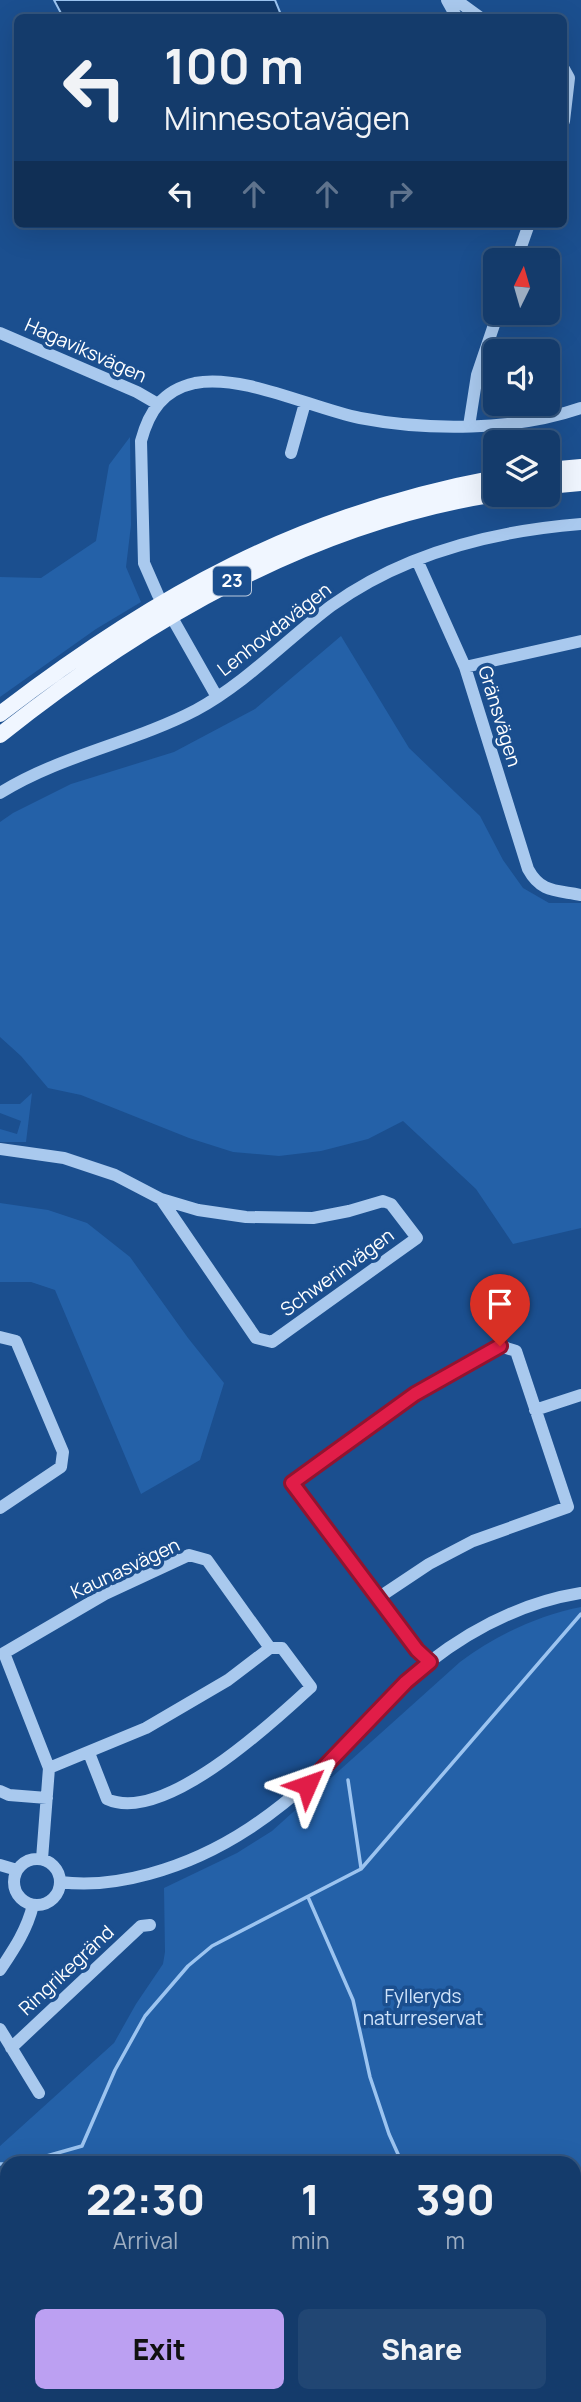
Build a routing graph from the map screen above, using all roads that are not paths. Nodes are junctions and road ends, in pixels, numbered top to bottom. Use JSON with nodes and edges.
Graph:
{"nodes":[{"id":1,"x":456,"y":0,"type":"edge"},
{"id":2,"x":475,"y":14,"type":"edge"},
{"id":3,"x":567,"y":74,"type":"edge"},
{"id":4,"x":567,"y":95,"type":"edge"},
{"id":5,"x":526,"y":228,"type":"edge"},
{"id":6,"x":520,"y":248,"type":"edge"},
{"id":7,"x":494,"y":326,"type":"edge"},
{"id":8,"x":0,"y":333,"type":"edge"},
{"id":9,"x":304,"y":402,"type":"junction"},
{"id":10,"x":156,"y":404,"type":"junction"},
{"id":11,"x":581,"y":408,"type":"edge"},
{"id":12,"x":469,"y":425,"type":"junction"},
{"id":13,"x":292,"y":453,"type":"dead end"},
{"id":14,"x":581,"y":467,"type":"edge"},
{"id":15,"x":560,"y":469,"type":"edge"},
{"id":16,"x":483,"y":481,"type":"edge"},
{"id":17,"x":581,"y":483,"type":"edge"},
{"id":18,"x":560,"y":485,"type":"edge"},
{"id":19,"x":483,"y":496,"type":"edge"},
{"id":20,"x":581,"y":524,"type":"edge"},
{"id":21,"x":417,"y":560,"type":"junction"},
{"id":22,"x":158,"y":595,"type":"dead end"},
{"id":23,"x":175,"y":623,"type":"dead end"},
{"id":24,"x":581,"y":641,"type":"edge"},
{"id":25,"x":465,"y":667,"type":"junction"},
{"id":26,"x":217,"y":697,"type":"junction"},
{"id":27,"x":0,"y":714,"type":"edge"},
{"id":28,"x":0,"y":735,"type":"edge"},
{"id":29,"x":0,"y":793,"type":"edge"},
{"id":30,"x":581,"y":895,"type":"edge"},
{"id":31,"x":0,"y":1149,"type":"edge"},
{"id":32,"x":161,"y":1199,"type":"junction"},
{"id":33,"x":0,"y":1337,"type":"edge"},
{"id":34,"x":581,"y":1395,"type":"edge"},
{"id":35,"x":535,"y":1410,"type":"junction"},
{"id":36,"x":0,"y":1508,"type":"edge"},
{"id":37,"x":581,"y":1593,"type":"edge"},
{"id":38,"x":377,"y":1598,"type":"junction"},
{"id":39,"x":270,"y":1648,"type":"junction"},
{"id":40,"x":2,"y":1654,"type":"edge"},
{"id":41,"x":430,"y":1662,"type":"junction"},
{"id":42,"x":89,"y":1753,"type":"junction"},
{"id":43,"x":49,"y":1768,"type":"junction"},
{"id":44,"x":0,"y":1791,"type":"edge"},
{"id":45,"x":47,"y":1798,"type":"junction"},
{"id":46,"x":42,"y":1860,"type":"junction"},
{"id":47,"x":0,"y":1865,"type":"edge"},
{"id":48,"x":17,"y":1870,"type":"junction"},
{"id":49,"x":60,"y":1882,"type":"junction"},
{"id":50,"x":33,"y":1905,"type":"junction"},
{"id":51,"x":150,"y":1925,"type":"dead end"},
{"id":52,"x":0,"y":1970,"type":"edge"},
{"id":53,"x":0,"y":2029,"type":"edge"},
{"id":54,"x":11,"y":2048,"type":"junction"},
{"id":55,"x":39,"y":2093,"type":"dead end"}],
"edges":[{"from":1,"to":2,"type":"street"},
{"from":3,"to":4,"type":"street"},
{"from":5,"to":6,"type":"street"},
{"from":7,"to":12,"type":"street"},
{"from":8,"to":10,"type":"street","name":"Hagaviksvägen"},
{"from":9,"to":10,"type":"street"},
{"from":9,"to":12,"type":"street"},
{"from":9,"to":13,"type":"street"},
{"from":10,"to":22,"type":"street"},
{"from":11,"to":12,"type":"street"},
{"from":14,"to":15,"type":"main road"},
{"from":16,"to":27,"type":"main road","number":"23"},
{"from":17,"to":18,"type":"main road"},
{"from":19,"to":28,"type":"main road","number":"23"},
{"from":20,"to":21,"type":"street","name":"Lenhovdavägen"},
{"from":21,"to":25,"type":"street","name":"Gränsvägen"},
{"from":21,"to":26,"type":"street","name":"Lenhovdavägen"},
{"from":23,"to":26,"type":"street"},
{"from":24,"to":25,"type":"street"},
{"from":25,"to":30,"type":"street","name":"Gränsvägen"},
{"from":26,"to":29,"type":"street","name":"Lenhovdavägen"},
{"from":31,"to":32,"type":"street","name":"Schwerinvägen"},
{"from":32,"to":32,"type":"street","name":"Schwerinvägen"},
{"from":33,"to":36,"type":"street"},
{"from":34,"to":35,"type":"street"},
{"from":35,"to":38,"type":"street"},
{"from":35,"to":38,"type":"street"},
{"from":37,"to":41,"type":"street"},
{"from":38,"to":41,"type":"street"},
{"from":39,"to":40,"type":"street","name":"Kaunasvägen"},
{"from":39,"to":42,"type":"street"},
{"from":39,"to":42,"type":"street","name":"Kaunasvägen"},
{"from":40,"to":43,"type":"street","name":"Kaunasvägen"},
{"from":41,"to":49,"type":"street"},
{"from":42,"to":43,"type":"street"},
{"from":43,"to":45,"type":"street","name":"Kaunasvägen"},
{"from":44,"to":45,"type":"street"},
{"from":45,"to":46,"type":"street","name":"Kaunasvägen"},
{"from":46,"to":48,"type":"street"},
{"from":46,"to":49,"type":"street"},
{"from":47,"to":48,"type":"street"},
{"from":48,"to":50,"type":"street"},
{"from":49,"to":50,"type":"street"},
{"from":50,"to":52,"type":"street"},
{"from":51,"to":54,"type":"street","name":"Ringrikegränd"},
{"from":53,"to":54,"type":"street","name":"Ringrikegränd"},
{"from":54,"to":55,"type":"street","name":"Ringrikegränd"}]}
